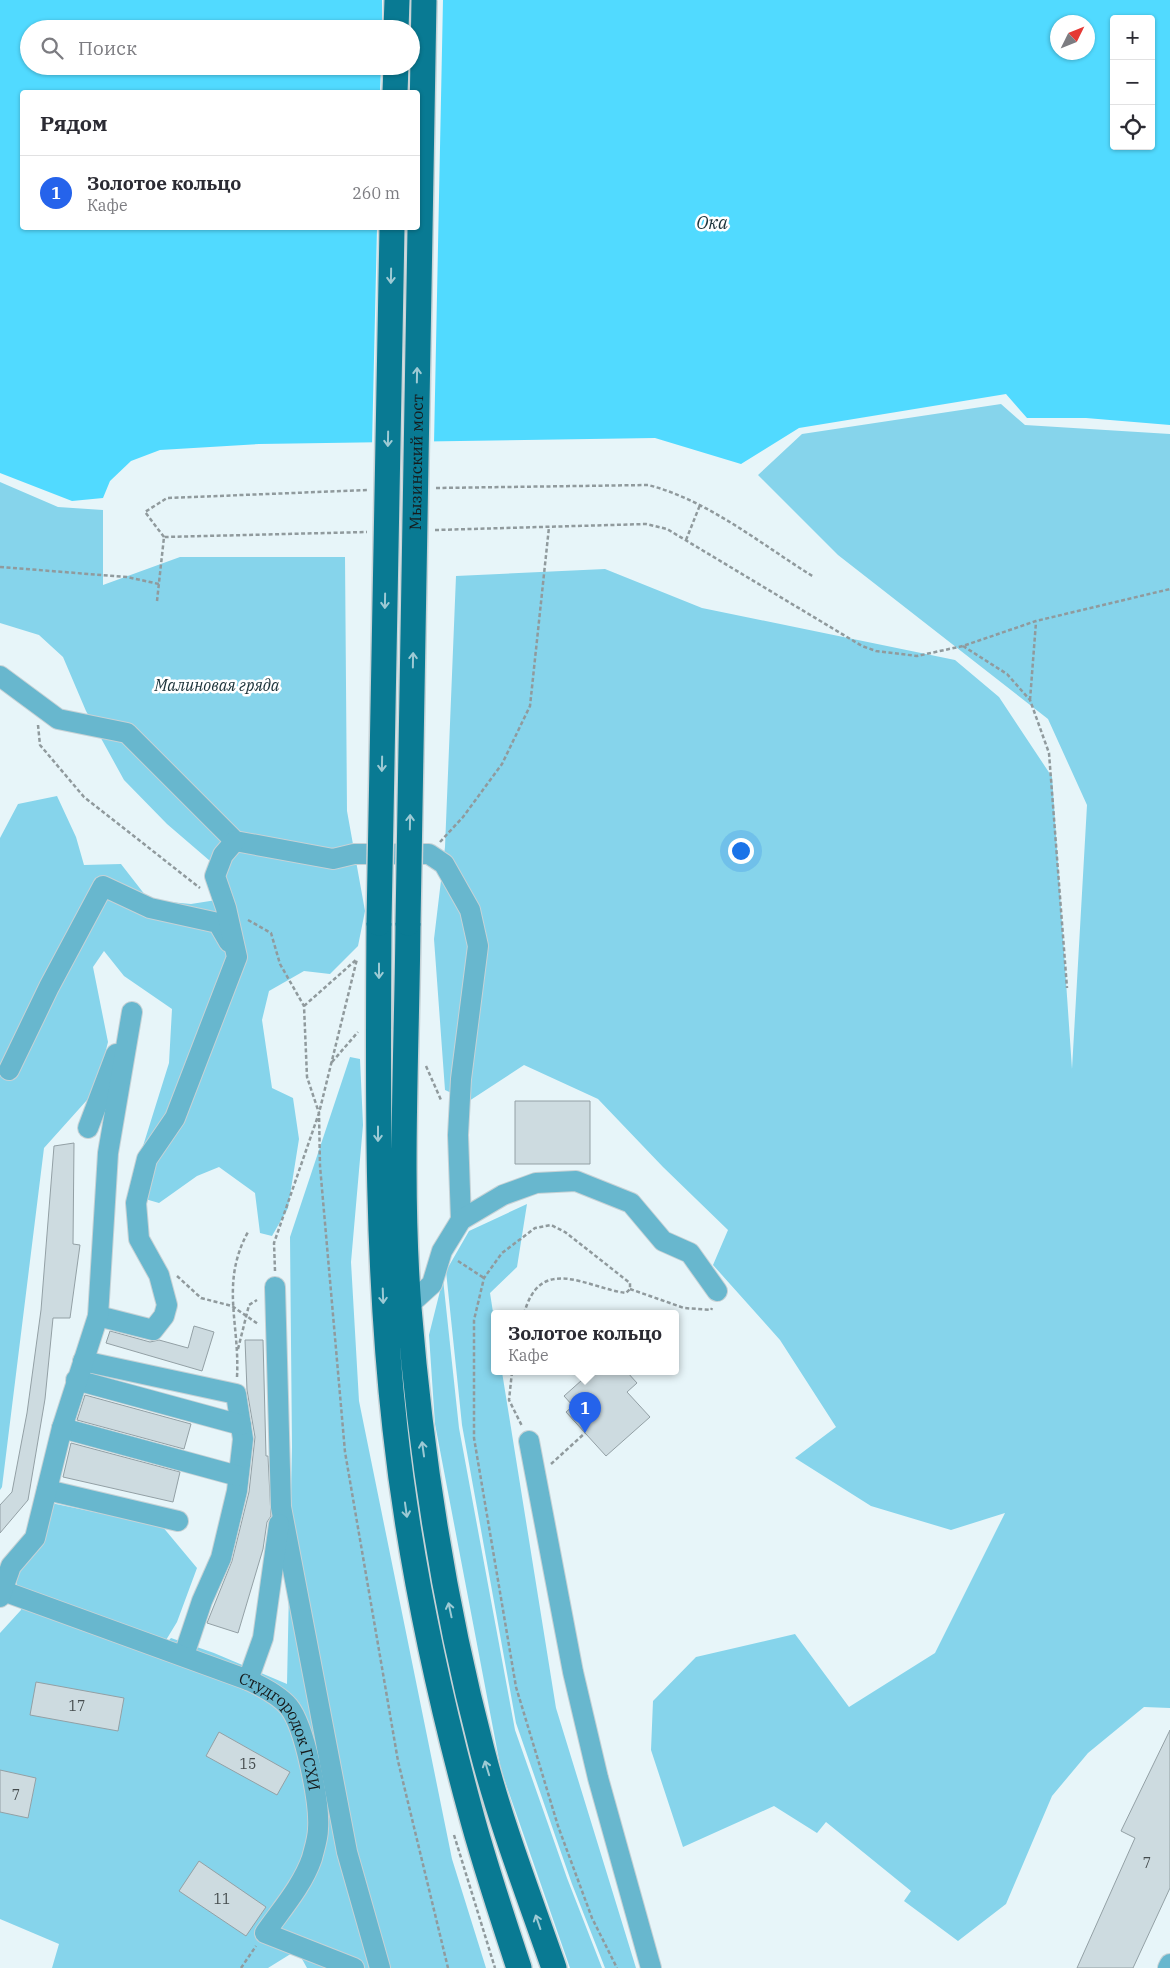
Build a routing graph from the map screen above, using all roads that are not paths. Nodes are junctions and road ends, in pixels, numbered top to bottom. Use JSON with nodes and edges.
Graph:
{"nodes":[{"id":1,"x":397,"y":0,"type":"edge"},
{"id":2,"x":424,"y":0,"type":"edge"},
{"id":3,"x":396,"y":20,"type":"edge"},
{"id":4,"x":396,"y":75,"type":"edge"},
{"id":5,"x":395,"y":90,"type":"edge"},
{"id":6,"x":392,"y":230,"type":"edge"},
{"id":7,"x":0,"y":676,"type":"edge"},
{"id":8,"x":235,"y":841,"type":"junction"},
{"id":9,"x":237,"y":957,"type":"junction"},
{"id":10,"x":9,"y":1070,"type":"dead end"},
{"id":11,"x":88,"y":1128,"type":"dead end"},
{"id":12,"x":461,"y":1220,"type":"junction"},
{"id":13,"x":275,"y":1287,"type":"road end"},
{"id":14,"x":717,"y":1291,"type":"road end"},
{"id":15,"x":409,"y":1305,"type":"junction"},
{"id":16,"x":98,"y":1316,"type":"junction"},
{"id":17,"x":84,"y":1361,"type":"junction"},
{"id":18,"x":76,"y":1380,"type":"junction"},
{"id":19,"x":241,"y":1425,"type":"junction"},
{"id":20,"x":62,"y":1428,"type":"junction"},
{"id":21,"x":529,"y":1441,"type":"road end"},
{"id":22,"x":238,"y":1476,"type":"junction"},
{"id":23,"x":47,"y":1490,"type":"junction"},
{"id":24,"x":281,"y":1507,"type":"junction"},
{"id":25,"x":178,"y":1521,"type":"dead end"},
{"id":26,"x":2,"y":1594,"type":"edge"},
{"id":27,"x":184,"y":1655,"type":"junction"},
{"id":28,"x":248,"y":1680,"type":"junction"},
{"id":29,"x":1170,"y":1964,"type":"edge"},
{"id":30,"x":354,"y":1968,"type":"edge"},
{"id":31,"x":380,"y":1968,"type":"edge"},
{"id":32,"x":519,"y":1968,"type":"edge"},
{"id":33,"x":554,"y":1968,"type":"edge"},
{"id":34,"x":651,"y":1968,"type":"edge"},
{"id":35,"x":1168,"y":1968,"type":"edge"}],
"edges":[{"from":1,"to":3,"type":"main road"},
{"from":15,"to":2,"type":"main road","name":"Мызинский мост","one_way":true,"bridge":true},
{"from":4,"to":5,"type":"main road"},
{"from":6,"to":32,"type":"main road","name":"Мызинский мост","one_way":true,"bridge":true},
{"from":7,"to":8,"type":"street"},
{"from":8,"to":9,"type":"street"},
{"from":8,"to":12,"type":"street"},
{"from":9,"to":10,"type":"street"},
{"from":9,"to":16,"type":"street"},
{"from":11,"to":16,"type":"street"},
{"from":12,"to":14,"type":"street"},
{"from":12,"to":15,"type":"street"},
{"from":13,"to":24,"type":"street"},
{"from":33,"to":15,"type":"main road","name":"Мызинский мост","one_way":true},
{"from":16,"to":17,"type":"street"},
{"from":17,"to":18,"type":"street"},
{"from":17,"to":19,"type":"street"},
{"from":18,"to":19,"type":"street"},
{"from":18,"to":20,"type":"street"},
{"from":19,"to":22,"type":"street"},
{"from":20,"to":22,"type":"street"},
{"from":20,"to":23,"type":"street"},
{"from":21,"to":34,"type":"street"},
{"from":22,"to":27,"type":"street"},
{"from":23,"to":25,"type":"street"},
{"from":23,"to":26,"type":"street"},
{"from":24,"to":28,"type":"street"},
{"from":24,"to":31,"type":"street"},
{"from":26,"to":27,"type":"street","name":"Студгородок ГСХИ"},
{"from":27,"to":28,"type":"street","name":"Студгородок ГСХИ"},
{"from":28,"to":30,"type":"street","name":"Студгородок ГСХИ"},
{"from":29,"to":35,"type":"street"}]}
